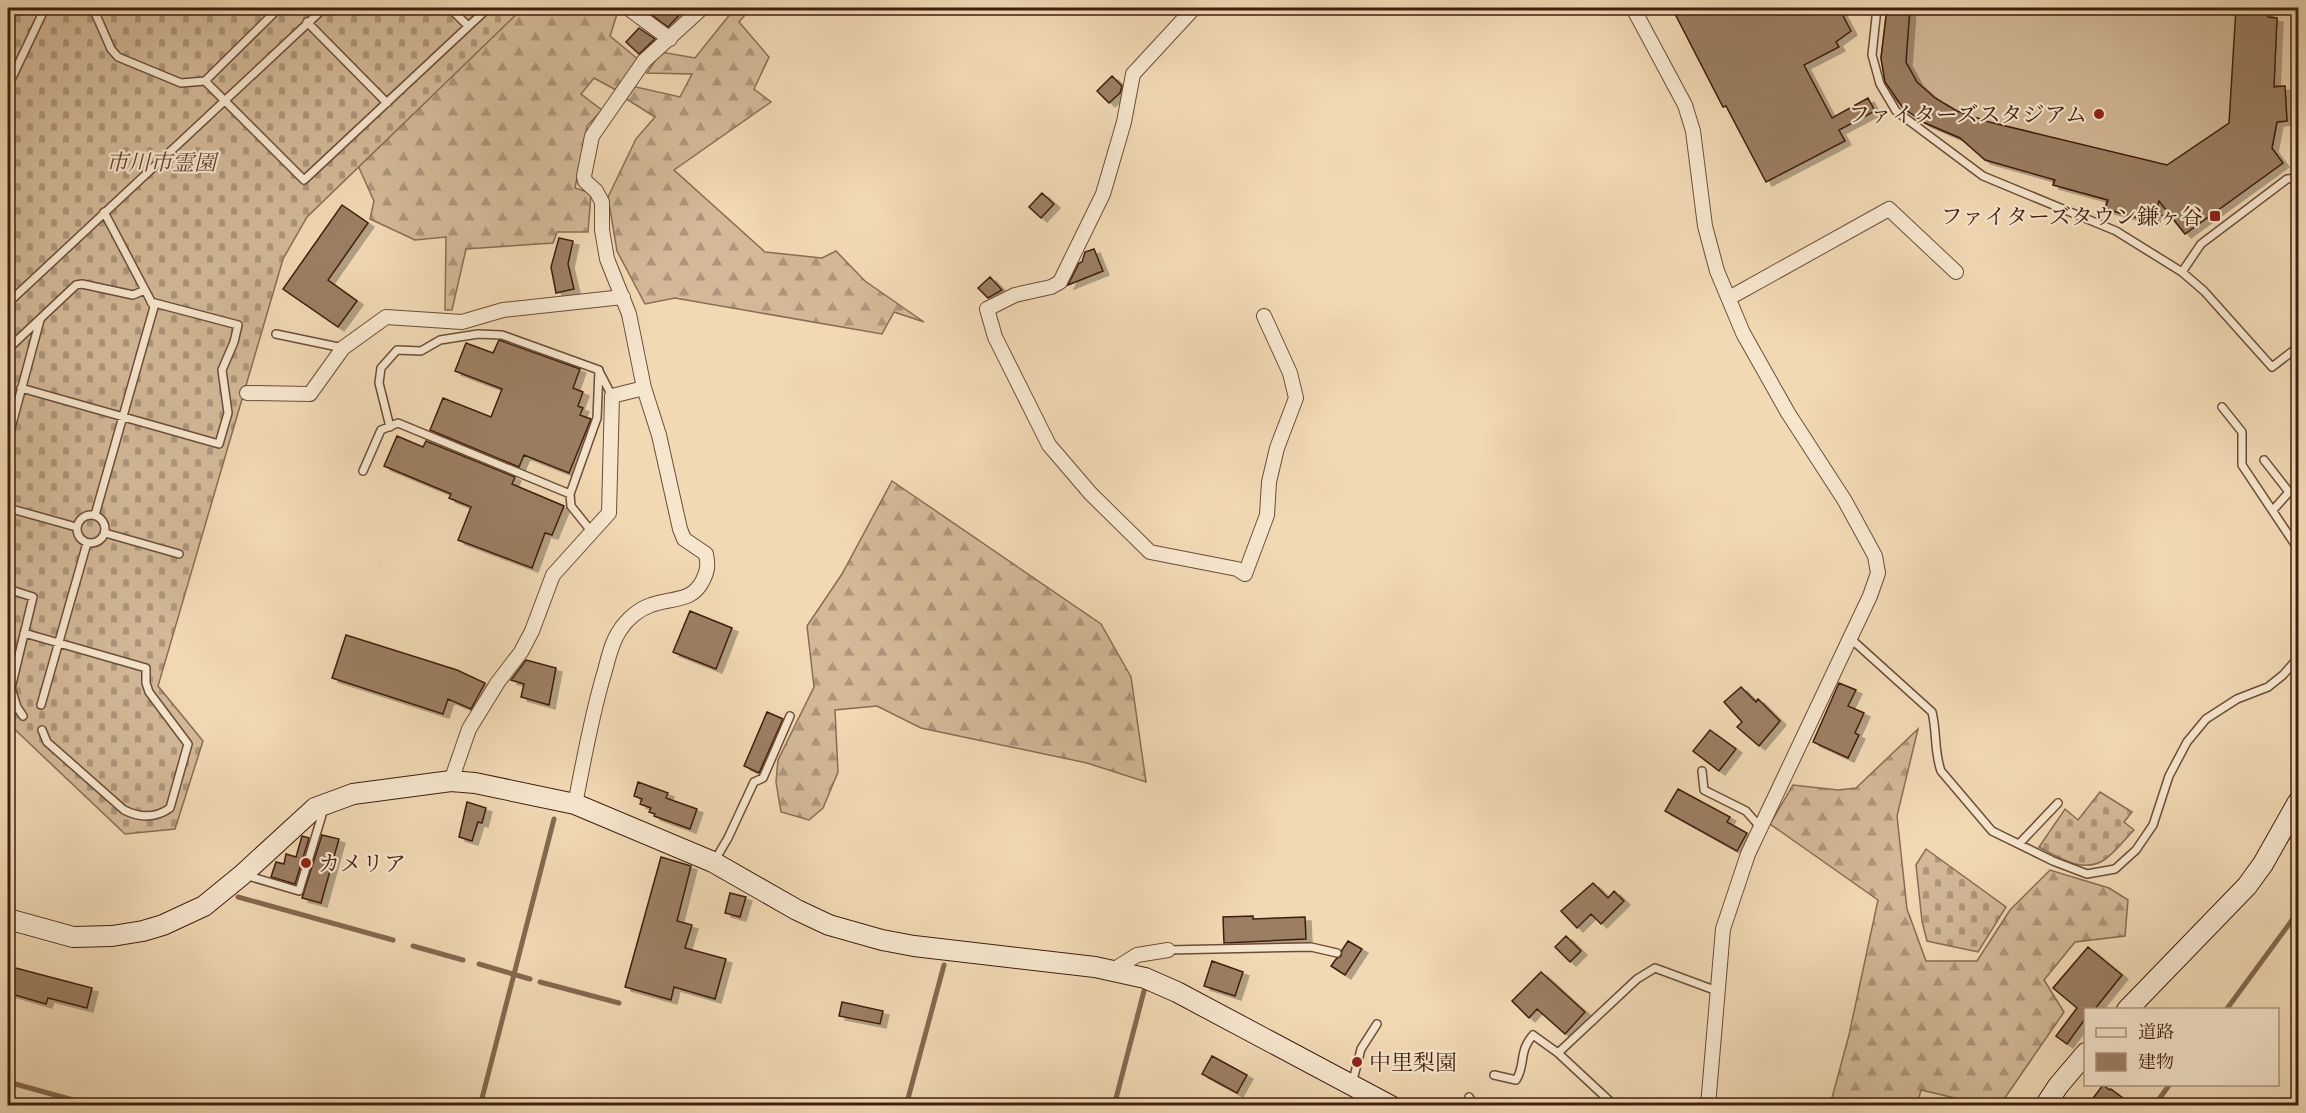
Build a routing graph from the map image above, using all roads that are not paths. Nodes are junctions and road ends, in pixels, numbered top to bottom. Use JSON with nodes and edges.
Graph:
{"nodes":[{"id":1,"x":45,"y":8,"type":"edge"},
{"id":2,"x":93,"y":8,"type":"edge"},
{"id":3,"x":279,"y":8,"type":"edge"},
{"id":4,"x":324,"y":8,"type":"edge"},
{"id":5,"x":450,"y":8,"type":"edge"},
{"id":6,"x":488,"y":8,"type":"edge"},
{"id":7,"x":628,"y":8,"type":"edge"},
{"id":8,"x":702,"y":8,"type":"edge"},
{"id":9,"x":1194,"y":8,"type":"edge"},
{"id":10,"x":1633,"y":8,"type":"edge"},
{"id":11,"x":1877,"y":8,"type":"edge"},
{"id":12,"x":308,"y":22,"type":"junction"},
{"id":13,"x":468,"y":26,"type":"junction"},
{"id":14,"x":670,"y":39,"type":"junction"},
{"id":15,"x":205,"y":81,"type":"junction"},
{"id":16,"x":8,"y":86,"type":"edge"},
{"id":17,"x":224,"y":100,"type":"junction"},
{"id":18,"x":387,"y":102,"type":"junction"},
{"id":19,"x":2298,"y":178,"type":"edge"},
{"id":20,"x":104,"y":212,"type":"junction"},
{"id":21,"x":1956,"y":272,"type":"dead end"},
{"id":22,"x":2182,"y":272,"type":"junction"},
{"id":23,"x":145,"y":290,"type":"junction"},
{"id":24,"x":623,"y":297,"type":"junction"},
{"id":25,"x":1729,"y":298,"type":"junction"},
{"id":26,"x":152,"y":302,"type":"junction"},
{"id":27,"x":8,"y":303,"type":"edge"},
{"id":28,"x":1264,"y":316,"type":"dead end"},
{"id":29,"x":41,"y":318,"type":"junction"},
{"id":30,"x":276,"y":334,"type":"dead end"},
{"id":31,"x":2298,"y":347,"type":"edge"},
{"id":32,"x":343,"y":348,"type":"junction"},
{"id":33,"x":8,"y":349,"type":"edge"},
{"id":34,"x":598,"y":370,"type":"junction"},
{"id":35,"x":21,"y":388,"type":"junction"},
{"id":36,"x":644,"y":388,"type":"junction"},
{"id":37,"x":247,"y":393,"type":"dead end"},
{"id":38,"x":612,"y":396,"type":"junction"},
{"id":39,"x":2222,"y":407,"type":"dead end"},
{"id":40,"x":123,"y":417,"type":"junction"},
{"id":41,"x":390,"y":426,"type":"junction"},
{"id":42,"x":8,"y":439,"type":"edge"},
{"id":43,"x":2264,"y":459,"type":"dead end"},
{"id":44,"x":363,"y":471,"type":"dead end"},
{"id":45,"x":2298,"y":491,"type":"edge"},
{"id":46,"x":2289,"y":492,"type":"junction"},
{"id":47,"x":570,"y":494,"type":"junction"},
{"id":48,"x":8,"y":508,"type":"edge"},
{"id":49,"x":2273,"y":510,"type":"junction"},
{"id":50,"x":95,"y":515,"type":"junction"},
{"id":51,"x":76,"y":527,"type":"junction"},
{"id":52,"x":591,"y":531,"type":"junction"},
{"id":53,"x":105,"y":532,"type":"junction"},
{"id":54,"x":87,"y":543,"type":"junction"},
{"id":55,"x":2298,"y":549,"type":"edge"},
{"id":56,"x":179,"y":554,"type":"dead end"},
{"id":57,"x":8,"y":589,"type":"edge"},
{"id":58,"x":24,"y":633,"type":"junction"},
{"id":59,"x":1850,"y":638,"type":"junction"},
{"id":60,"x":58,"y":643,"type":"junction"},
{"id":61,"x":2298,"y":658,"type":"edge"},
{"id":62,"x":41,"y":705,"type":"dead end"},
{"id":63,"x":23,"y":716,"type":"dead end"},
{"id":64,"x":790,"y":716,"type":"dead end"},
{"id":65,"x":42,"y":730,"type":"dead end"},
{"id":66,"x":1702,"y":771,"type":"dead end"},
{"id":67,"x":451,"y":781,"type":"junction"},
{"id":68,"x":2298,"y":802,"type":"edge"},
{"id":69,"x":2058,"y":803,"type":"dead end"},
{"id":70,"x":575,"y":804,"type":"junction"},
{"id":71,"x":315,"y":808,"type":"junction"},
{"id":72,"x":1761,"y":828,"type":"junction"},
{"id":73,"x":2019,"y":844,"type":"junction"},
{"id":74,"x":713,"y":862,"type":"junction"},
{"id":75,"x":242,"y":875,"type":"junction"},
{"id":76,"x":8,"y":919,"type":"edge"},
{"id":77,"x":1168,"y":950,"type":"joint"},
{"id":78,"x":1337,"y":953,"type":"dead end"},
{"id":79,"x":1113,"y":970,"type":"junction"},
{"id":80,"x":1718,"y":991,"type":"junction"},
{"id":81,"x":2129,"y":1008,"type":"edge"},
{"id":82,"x":1377,"y":1024,"type":"dead end"},
{"id":83,"x":1558,"y":1053,"type":"junction"},
{"id":84,"x":2084,"y":1054,"type":"edge"},
{"id":85,"x":1494,"y":1075,"type":"dead end"},
{"id":86,"x":1352,"y":1084,"type":"junction"},
{"id":87,"x":1469,"y":1097,"type":"dead end"},
{"id":88,"x":1391,"y":1106,"type":"edge"},
{"id":89,"x":1474,"y":1106,"type":"edge"},
{"id":90,"x":1615,"y":1106,"type":"edge"},
{"id":91,"x":1708,"y":1106,"type":"edge"},
{"id":92,"x":2045,"y":1106,"type":"edge"}],
"edges":[{"from":1,"to":16,"type":"lane"},
{"from":2,"to":15,"type":"lane"},
{"from":3,"to":15,"type":"lane"},
{"from":4,"to":12,"type":"lane"},
{"from":5,"to":13,"type":"lane"},
{"from":6,"to":13,"type":"lane"},
{"from":7,"to":14,"type":"street"},
{"from":8,"to":14,"type":"street"},
{"from":9,"to":28,"type":"street"},
{"from":10,"to":25,"type":"street"},
{"from":11,"to":22,"type":"lane"},
{"from":12,"to":17,"type":"lane"},
{"from":12,"to":18,"type":"lane"},
{"from":13,"to":18,"type":"lane"},
{"from":14,"to":24,"type":"street"},
{"from":15,"to":17,"type":"lane"},
{"from":17,"to":18,"type":"lane"},
{"from":17,"to":20,"type":"lane"},
{"from":19,"to":22,"type":"lane"},
{"from":20,"to":23,"type":"lane"},
{"from":20,"to":27,"type":"lane"},
{"from":21,"to":25,"type":"street"},
{"from":22,"to":31,"type":"lane"},
{"from":23,"to":26,"type":"lane"},
{"from":23,"to":29,"type":"lane"},
{"from":24,"to":32,"type":"street"},
{"from":24,"to":36,"type":"street"},
{"from":25,"to":59,"type":"street"},
{"from":26,"to":40,"type":"lane"},
{"from":26,"to":40,"type":"lane"},
{"from":29,"to":33,"type":"lane"},
{"from":29,"to":35,"type":"lane"},
{"from":30,"to":32,"type":"lane"},
{"from":32,"to":37,"type":"street"},
{"from":34,"to":38,"type":"lane"},
{"from":34,"to":41,"type":"lane"},
{"from":34,"to":47,"type":"lane"},
{"from":35,"to":40,"type":"lane"},
{"from":35,"to":42,"type":"lane"},
{"from":36,"to":38,"type":"street"},
{"from":36,"to":70,"type":"street"},
{"from":38,"to":52,"type":"street"},
{"from":39,"to":49,"type":"lane"},
{"from":40,"to":50,"type":"lane"},
{"from":41,"to":44,"type":"lane"},
{"from":41,"to":47,"type":"lane"},
{"from":43,"to":46,"type":"lane"},
{"from":45,"to":46,"type":"lane"},
{"from":46,"to":49,"type":"lane"},
{"from":47,"to":52,"type":"lane"},
{"from":48,"to":51,"type":"lane"},
{"from":49,"to":55,"type":"lane"},
{"from":50,"to":51,"type":"lane"},
{"from":50,"to":53,"type":"lane"},
{"from":51,"to":54,"type":"lane"},
{"from":52,"to":67,"type":"street"},
{"from":53,"to":54,"type":"lane"},
{"from":53,"to":56,"type":"lane"},
{"from":54,"to":60,"type":"lane"},
{"from":57,"to":58,"type":"lane"},
{"from":58,"to":60,"type":"lane"},
{"from":58,"to":63,"type":"lane"},
{"from":59,"to":72,"type":"street"},
{"from":59,"to":73,"type":"lane"},
{"from":60,"to":62,"type":"lane"},
{"from":60,"to":65,"type":"lane"},
{"from":61,"to":73,"type":"lane"},
{"from":64,"to":74,"type":"lane"},
{"from":66,"to":72,"type":"lane"},
{"from":67,"to":70,"type":"street"},
{"from":67,"to":71,"type":"street"},
{"from":68,"to":81,"type":"street"},
{"from":69,"to":73,"type":"lane"},
{"from":70,"to":74,"type":"street"},
{"from":71,"to":75,"type":"street"},
{"from":71,"to":75,"type":"lane"},
{"from":72,"to":80,"type":"street"},
{"from":74,"to":79,"type":"street"},
{"from":75,"to":76,"type":"street"},
{"from":77,"to":78,"type":"lane"},
{"from":77,"to":79,"type":"street"},
{"from":79,"to":86,"type":"street"},
{"from":80,"to":83,"type":"lane"},
{"from":80,"to":91,"type":"street"},
{"from":82,"to":86,"type":"lane"},
{"from":83,"to":85,"type":"lane"},
{"from":83,"to":90,"type":"lane"},
{"from":84,"to":92,"type":"street"},
{"from":86,"to":88,"type":"street"},
{"from":87,"to":89,"type":"lane"}]}
